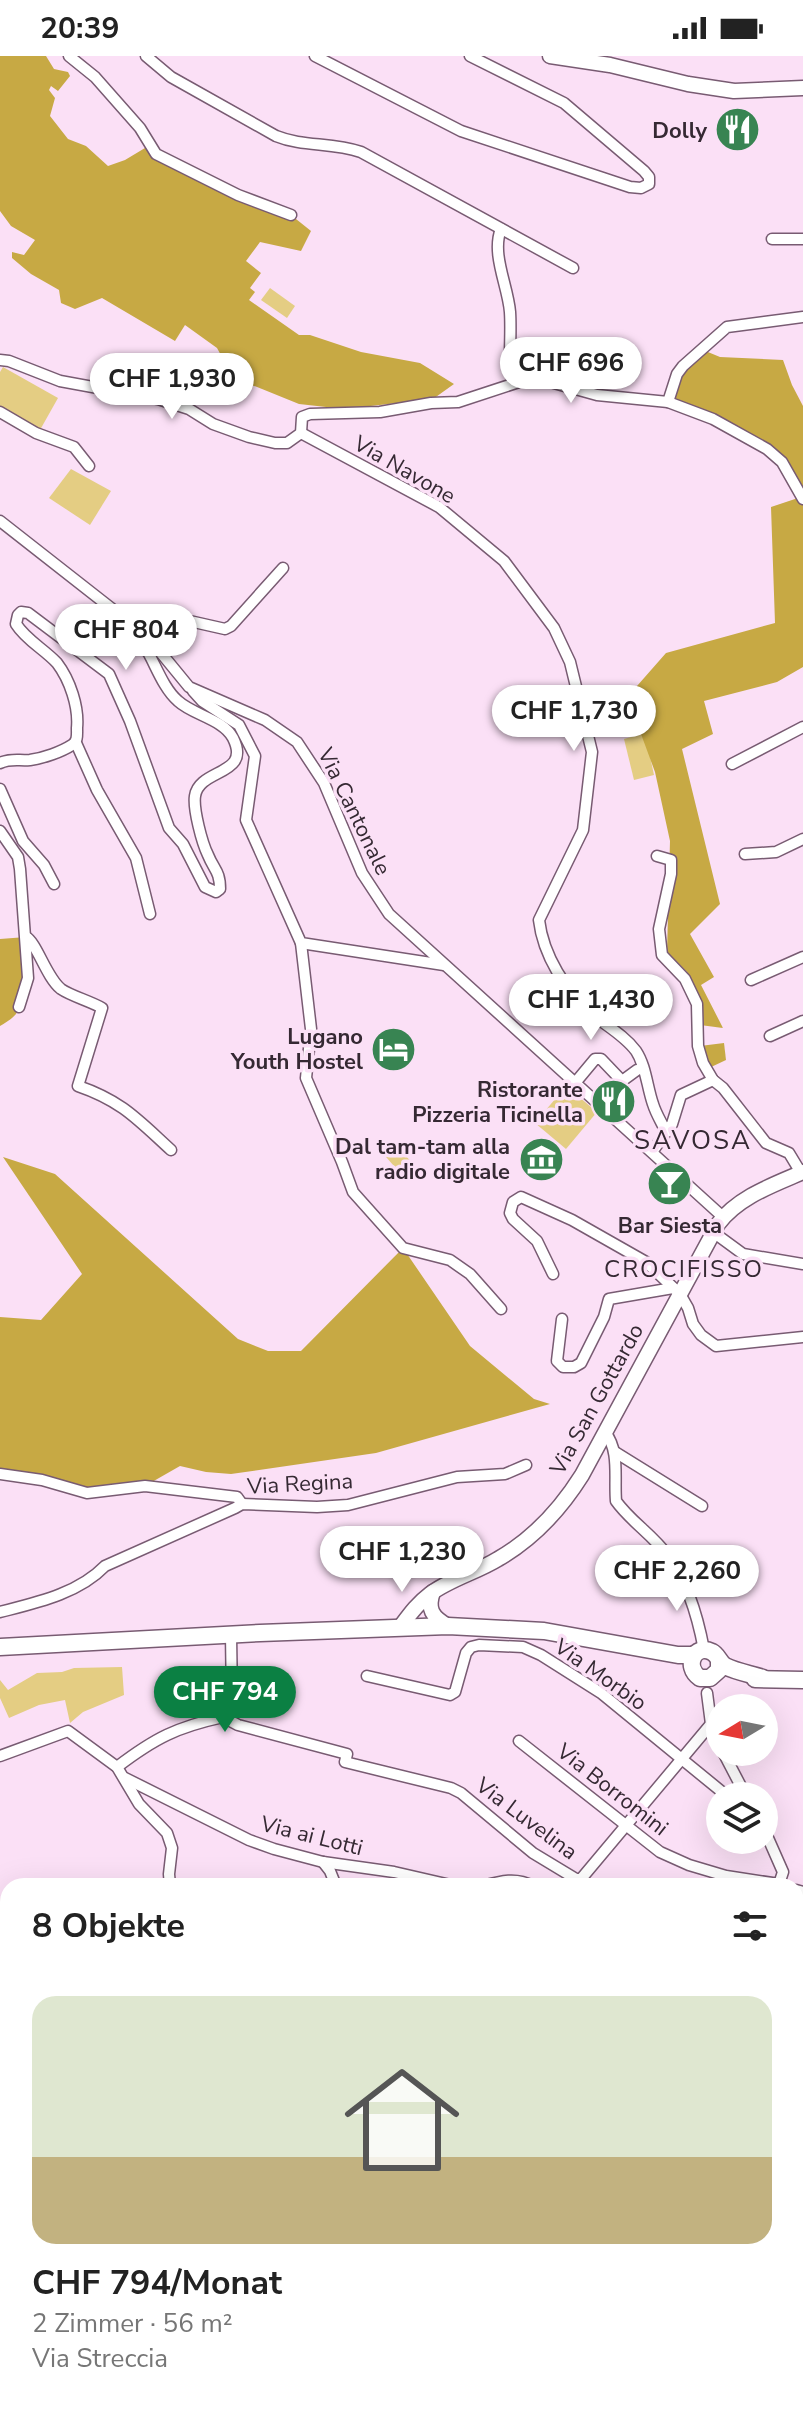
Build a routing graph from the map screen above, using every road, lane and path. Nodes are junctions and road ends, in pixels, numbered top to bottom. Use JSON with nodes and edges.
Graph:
{"nodes":[{"id":1,"x":69,"y":56,"type":"edge"},
{"id":2,"x":146,"y":56,"type":"edge"},
{"id":3,"x":315,"y":56,"type":"edge"},
{"id":4,"x":470,"y":56,"type":"edge"},
{"id":5,"x":550,"y":56,"type":"edge"},
{"id":6,"x":803,"y":88,"type":"edge"},
{"id":7,"x":291,"y":215,"type":"dead end"},
{"id":8,"x":501,"y":229,"type":"junction"},
{"id":9,"x":772,"y":239,"type":"dead end"},
{"id":10,"x":803,"y":239,"type":"edge"},
{"id":11,"x":573,"y":268,"type":"dead end"},
{"id":12,"x":803,"y":317,"type":"edge"},
{"id":13,"x":510,"y":357,"type":"dead end"},
{"id":14,"x":0,"y":360,"type":"edge"},
{"id":15,"x":510,"y":372,"type":"dead end"},
{"id":16,"x":528,"y":379,"type":"junction"},
{"id":17,"x":668,"y":402,"type":"junction"},
{"id":18,"x":0,"y":412,"type":"edge"},
{"id":19,"x":301,"y":433,"type":"junction"},
{"id":20,"x":89,"y":466,"type":"dead end"},
{"id":21,"x":803,"y":499,"type":"edge"},
{"id":22,"x":0,"y":521,"type":"edge"},
{"id":23,"x":283,"y":568,"type":"dead end"},
{"id":24,"x":138,"y":628,"type":"junction"},
{"id":25,"x":189,"y":687,"type":"junction"},
{"id":26,"x":803,"y":727,"type":"edge"},
{"id":27,"x":76,"y":743,"type":"junction"},
{"id":28,"x":0,"y":763,"type":"edge"},
{"id":29,"x":732,"y":764,"type":"dead end"},
{"id":30,"x":0,"y":789,"type":"edge"},
{"id":31,"x":0,"y":831,"type":"edge"},
{"id":32,"x":803,"y":839,"type":"edge"},
{"id":33,"x":745,"y":854,"type":"dead end"},
{"id":34,"x":657,"y":856,"type":"dead end"},
{"id":35,"x":54,"y":884,"type":"dead end"},
{"id":36,"x":150,"y":914,"type":"dead end"},
{"id":37,"x":26,"y":937,"type":"junction"},
{"id":38,"x":301,"y":943,"type":"junction"},
{"id":39,"x":803,"y":957,"type":"edge"},
{"id":40,"x":444,"y":965,"type":"junction"},
{"id":41,"x":751,"y":980,"type":"dead end"},
{"id":42,"x":19,"y":1007,"type":"dead end"},
{"id":43,"x":803,"y":1021,"type":"edge"},
{"id":44,"x":770,"y":1036,"type":"dead end"},
{"id":45,"x":637,"y":1070,"type":"dead end"},
{"id":46,"x":713,"y":1080,"type":"junction"},
{"id":47,"x":575,"y":1083,"type":"junction"},
{"id":48,"x":666,"y":1132,"type":"junction"},
{"id":49,"x":171,"y":1150,"type":"dead end"},
{"id":50,"x":652,"y":1152,"type":"junction"},
{"id":51,"x":802,"y":1172,"type":"edge"},
{"id":52,"x":723,"y":1217,"type":"junction"},
{"id":53,"x":713,"y":1232,"type":"junction"},
{"id":54,"x":803,"y":1264,"type":"edge"},
{"id":55,"x":553,"y":1274,"type":"dead end"},
{"id":56,"x":676,"y":1291,"type":"junction"},
{"id":57,"x":501,"y":1309,"type":"dead end"},
{"id":58,"x":562,"y":1319,"type":"dead end"},
{"id":59,"x":803,"y":1337,"type":"edge"},
{"id":60,"x":605,"y":1432,"type":"junction"},
{"id":61,"x":615,"y":1452,"type":"junction"},
{"id":62,"x":526,"y":1465,"type":"dead end"},
{"id":63,"x":0,"y":1474,"type":"edge"},
{"id":64,"x":242,"y":1504,"type":"junction"},
{"id":65,"x":702,"y":1506,"type":"dead end"},
{"id":66,"x":433,"y":1592,"type":"junction"},
{"id":67,"x":0,"y":1612,"type":"edge"},
{"id":68,"x":401,"y":1626,"type":"junction"},
{"id":69,"x":448,"y":1626,"type":"junction"},
{"id":70,"x":231,"y":1635,"type":"junction"},
{"id":71,"x":0,"y":1647,"type":"edge"},
{"id":72,"x":705,"y":1670,"type":"junction"},
{"id":73,"x":367,"y":1676,"type":"dead end"},
{"id":74,"x":802,"y":1680,"type":"edge"},
{"id":75,"x":708,"y":1694,"type":"edge"},
{"id":76,"x":223,"y":1717,"type":"junction"},
{"id":77,"x":706,"y":1730,"type":"edge"},
{"id":78,"x":519,"y":1741,"type":"dead end"},
{"id":79,"x":0,"y":1756,"type":"edge"},
{"id":80,"x":681,"y":1759,"type":"junction"},
{"id":81,"x":117,"y":1767,"type":"junction"},
{"id":82,"x":125,"y":1778,"type":"junction"},
{"id":83,"x":710,"y":1782,"type":"edge"},
{"id":84,"x":626,"y":1826,"type":"junction"},
{"id":85,"x":775,"y":1854,"type":"edge"},
{"id":86,"x":323,"y":1862,"type":"junction"},
{"id":87,"x":168,"y":1878,"type":"edge"},
{"id":88,"x":333,"y":1878,"type":"edge"},
{"id":89,"x":420,"y":1878,"type":"edge"},
{"id":90,"x":574,"y":1878,"type":"edge"},
{"id":91,"x":582,"y":1878,"type":"edge"},
{"id":92,"x":738,"y":1878,"type":"edge"},
{"id":93,"x":783,"y":1878,"type":"edge"}],
"edges":[{"from":1,"to":7,"type":"street"},
{"from":2,"to":8,"type":"street"},
{"from":3,"to":4,"type":"street"},
{"from":5,"to":6,"type":"main road"},
{"from":8,"to":11,"type":"street"},
{"from":8,"to":13,"type":"street"},
{"from":9,"to":10,"type":"street"},
{"from":12,"to":17,"type":"street"},
{"from":14,"to":19,"type":"street"},
{"from":15,"to":16,"type":"street"},
{"from":16,"to":17,"type":"street"},
{"from":16,"to":19,"type":"street"},
{"from":17,"to":21,"type":"street"},
{"from":18,"to":20,"type":"street"},
{"from":19,"to":48,"type":"street","name":"Via Navone"},
{"from":22,"to":24,"type":"street","name":"Via Cantonale"},
{"from":23,"to":24,"type":"street"},
{"from":24,"to":25,"type":"street","name":"Via Cantonale"},
{"from":24,"to":27,"type":"street"},
{"from":25,"to":38,"type":"street"},
{"from":25,"to":40,"type":"street","name":"Via Cantonale"},
{"from":26,"to":29,"type":"street"},
{"from":27,"to":28,"type":"street"},
{"from":27,"to":36,"type":"street"},
{"from":30,"to":35,"type":"street"},
{"from":31,"to":37,"type":"street"},
{"from":32,"to":33,"type":"street"},
{"from":34,"to":46,"type":"street"},
{"from":37,"to":42,"type":"street"},
{"from":37,"to":49,"type":"street"},
{"from":38,"to":40,"type":"street"},
{"from":38,"to":57,"type":"street"},
{"from":39,"to":41,"type":"street"},
{"from":40,"to":47,"type":"street","name":"Via Cantonale"},
{"from":43,"to":44,"type":"street"},
{"from":45,"to":47,"type":"street"},
{"from":46,"to":48,"type":"street"},
{"from":46,"to":51,"type":"street"},
{"from":47,"to":50,"type":"street","name":"Via Cantonale"},
{"from":48,"to":50,"type":"street"},
{"from":50,"to":52,"type":"street","name":"Via Cantonale"},
{"from":51,"to":52,"type":"main road","name":"Via San Gottardo"},
{"from":52,"to":53,"type":"main road","name":"Via San Gottardo"},
{"from":53,"to":54,"type":"street"},
{"from":53,"to":56,"type":"main road","name":"Via San Gottardo"},
{"from":55,"to":56,"type":"street"},
{"from":56,"to":58,"type":"street"},
{"from":56,"to":59,"type":"street"},
{"from":56,"to":60,"type":"main road","name":"Via San Gottardo"},
{"from":60,"to":61,"type":"street"},
{"from":60,"to":66,"type":"main road","name":"Via San Gottardo"},
{"from":61,"to":65,"type":"street"},
{"from":61,"to":72,"type":"street"},
{"from":62,"to":64,"type":"street","name":"Via Regina"},
{"from":63,"to":64,"type":"street"},
{"from":64,"to":67,"type":"street","name":"Via Regina"},
{"from":66,"to":68,"type":"main road","name":"Via San Gottardo"},
{"from":66,"to":69,"type":"main road"},
{"from":68,"to":69,"type":"main road"},
{"from":68,"to":70,"type":"main road"},
{"from":69,"to":72,"type":"main road"},
{"from":70,"to":71,"type":"main road"},
{"from":70,"to":76,"type":"street"},
{"from":72,"to":74,"type":"main road"},
{"from":72,"to":75,"type":"street"},
{"from":73,"to":80,"type":"street","name":"Via Morbio"},
{"from":76,"to":81,"type":"street"},
{"from":76,"to":90,"type":"street","name":"Via Luvelina"},
{"from":77,"to":80,"type":"street","name":"Via Luvelina"},
{"from":78,"to":84,"type":"street","name":"Via Borromini"},
{"from":79,"to":81,"type":"street"},
{"from":80,"to":83,"type":"street","name":"Via Morbio"},
{"from":80,"to":84,"type":"street","name":"Via Luvelina"},
{"from":81,"to":82,"type":"street"},
{"from":82,"to":86,"type":"street","name":"Via ai Lotti"},
{"from":82,"to":87,"type":"street"},
{"from":84,"to":91,"type":"street","name":"Via Luvelina"},
{"from":84,"to":92,"type":"street","name":"Via Borromini"},
{"from":85,"to":93,"type":"street"},
{"from":86,"to":88,"type":"street"},
{"from":86,"to":89,"type":"street","name":"Via ai Lotti"}]}
